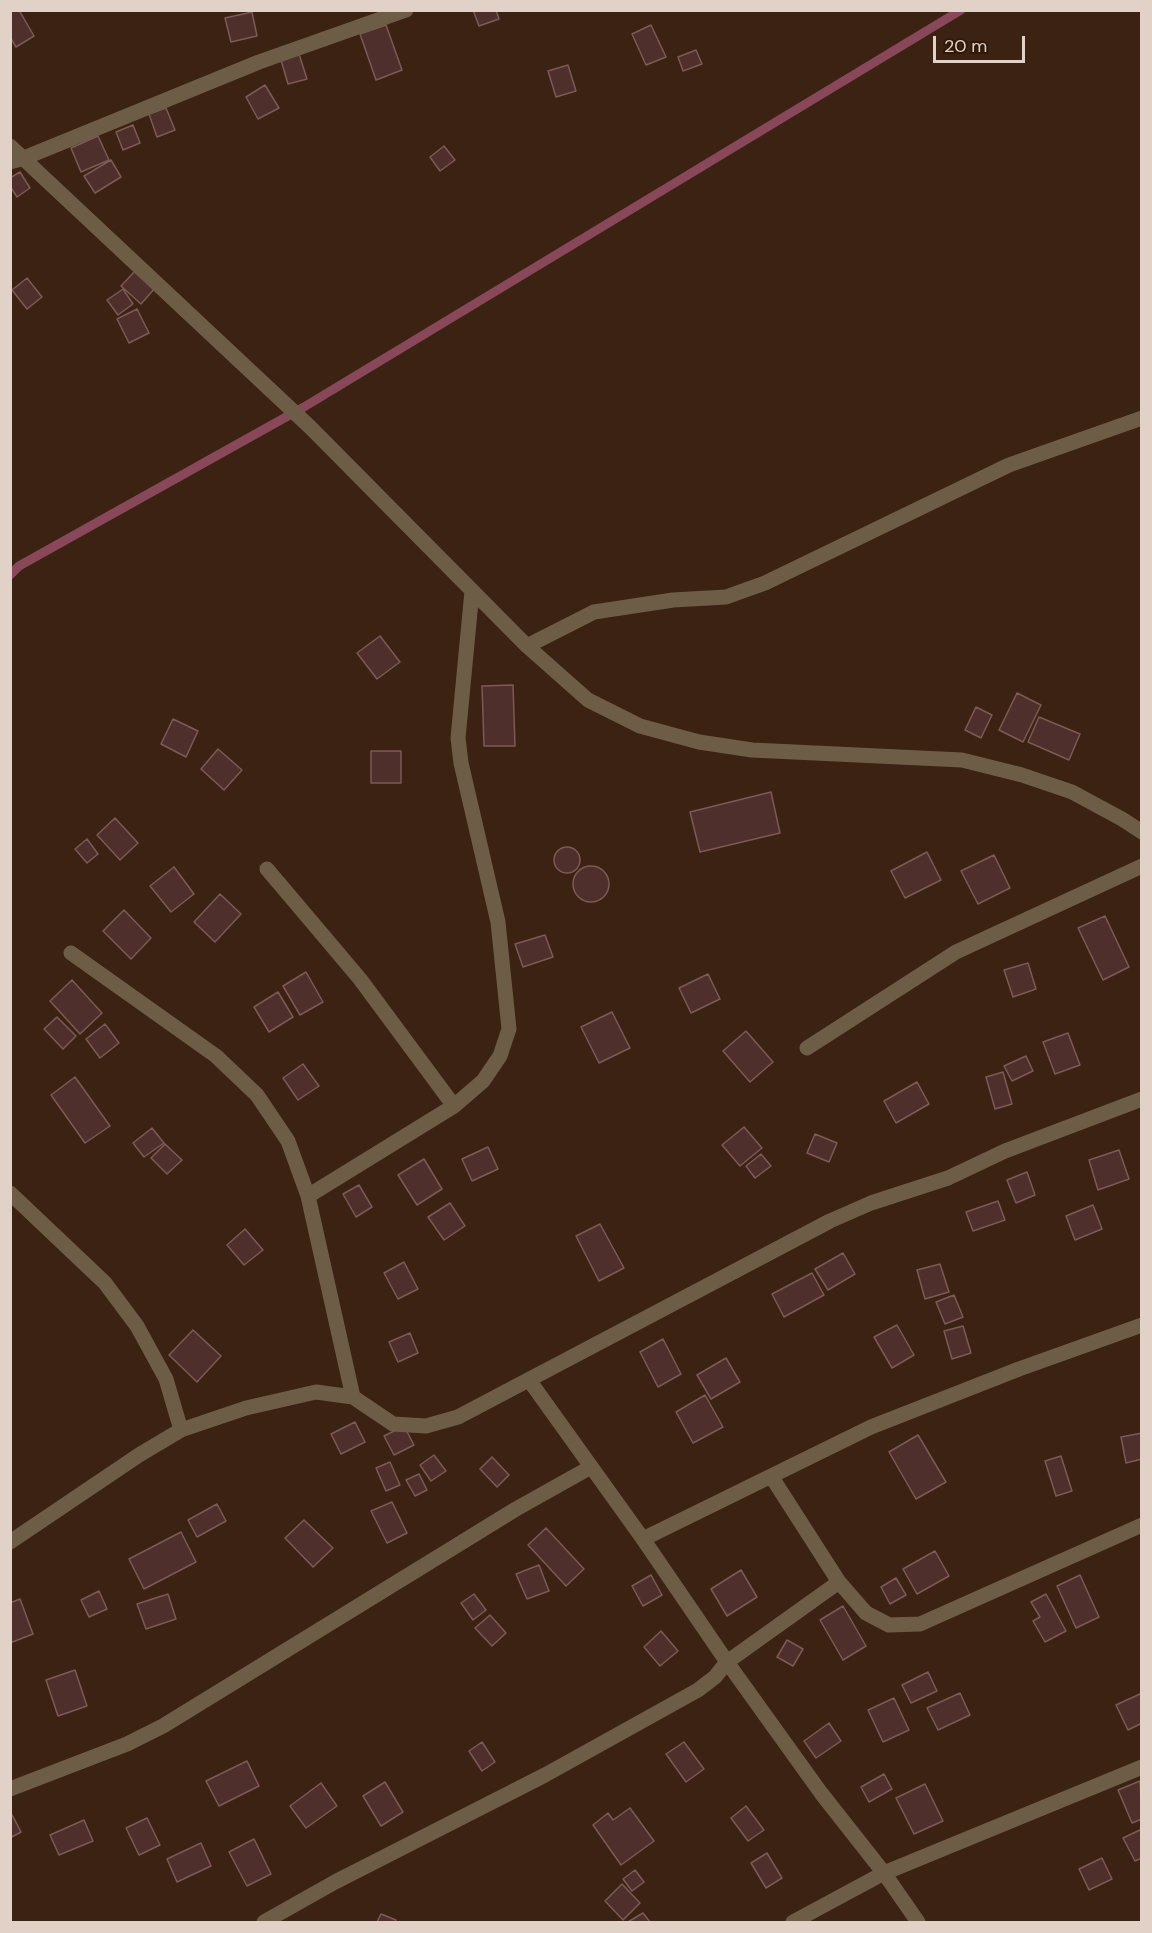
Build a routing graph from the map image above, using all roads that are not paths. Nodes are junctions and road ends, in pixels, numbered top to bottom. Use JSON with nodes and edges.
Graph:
{"nodes":[{"id":1,"x":406,"y":10,"type":"edge"},
{"id":2,"x":10,"y":146,"type":"edge"},
{"id":3,"x":17,"y":160,"type":"edge"},
{"id":4,"x":1142,"y":418,"type":"edge"},
{"id":5,"x":472,"y":591,"type":"junction"},
{"id":6,"x":527,"y":646,"type":"junction"},
{"id":7,"x":1142,"y":832,"type":"edge"},
{"id":8,"x":1142,"y":866,"type":"edge"},
{"id":9,"x":267,"y":869,"type":"dead end"},
{"id":10,"x":71,"y":953,"type":"dead end"},
{"id":11,"x":807,"y":1048,"type":"dead end"},
{"id":12,"x":1142,"y":1099,"type":"edge"},
{"id":13,"x":454,"y":1106,"type":"junction"},
{"id":14,"x":10,"y":1193,"type":"edge"},
{"id":15,"x":308,"y":1196,"type":"junction"},
{"id":16,"x":1142,"y":1325,"type":"edge"},
{"id":17,"x":529,"y":1380,"type":"junction"},
{"id":18,"x":353,"y":1397,"type":"junction"},
{"id":19,"x":181,"y":1430,"type":"junction"},
{"id":20,"x":591,"y":1467,"type":"junction"},
{"id":21,"x":771,"y":1476,"type":"junction"},
{"id":22,"x":1142,"y":1525,"type":"edge"},
{"id":23,"x":643,"y":1539,"type":"junction"},
{"id":24,"x":10,"y":1542,"type":"edge"},
{"id":25,"x":839,"y":1582,"type":"junction"},
{"id":26,"x":727,"y":1662,"type":"junction"},
{"id":27,"x":1142,"y":1767,"type":"edge"},
{"id":28,"x":10,"y":1789,"type":"edge"},
{"id":29,"x":884,"y":1873,"type":"junction"},
{"id":30,"x":264,"y":1923,"type":"edge"},
{"id":31,"x":793,"y":1923,"type":"edge"},
{"id":32,"x":918,"y":1923,"type":"edge"}],
"edges":[{"from":1,"to":3,"type":"street"},
{"from":2,"to":3,"type":"street"},
{"from":3,"to":5,"type":"street"},
{"from":4,"to":6,"type":"street"},
{"from":5,"to":6,"type":"street"},
{"from":5,"to":13,"type":"street"},
{"from":6,"to":7,"type":"street"},
{"from":8,"to":11,"type":"street"},
{"from":9,"to":13,"type":"street"},
{"from":10,"to":15,"type":"street"},
{"from":12,"to":17,"type":"street"},
{"from":13,"to":15,"type":"street"},
{"from":14,"to":19,"type":"street"},
{"from":15,"to":18,"type":"street"},
{"from":16,"to":21,"type":"street"},
{"from":17,"to":18,"type":"street"},
{"from":17,"to":20,"type":"street"},
{"from":18,"to":19,"type":"street"},
{"from":19,"to":24,"type":"street"},
{"from":20,"to":23,"type":"street"},
{"from":20,"to":28,"type":"street"},
{"from":21,"to":23,"type":"street"},
{"from":21,"to":25,"type":"street"},
{"from":22,"to":25,"type":"street"},
{"from":23,"to":26,"type":"street"},
{"from":25,"to":26,"type":"street"},
{"from":26,"to":29,"type":"street"},
{"from":26,"to":30,"type":"street"},
{"from":27,"to":29,"type":"street"},
{"from":29,"to":31,"type":"street"},
{"from":29,"to":32,"type":"street"}]}
